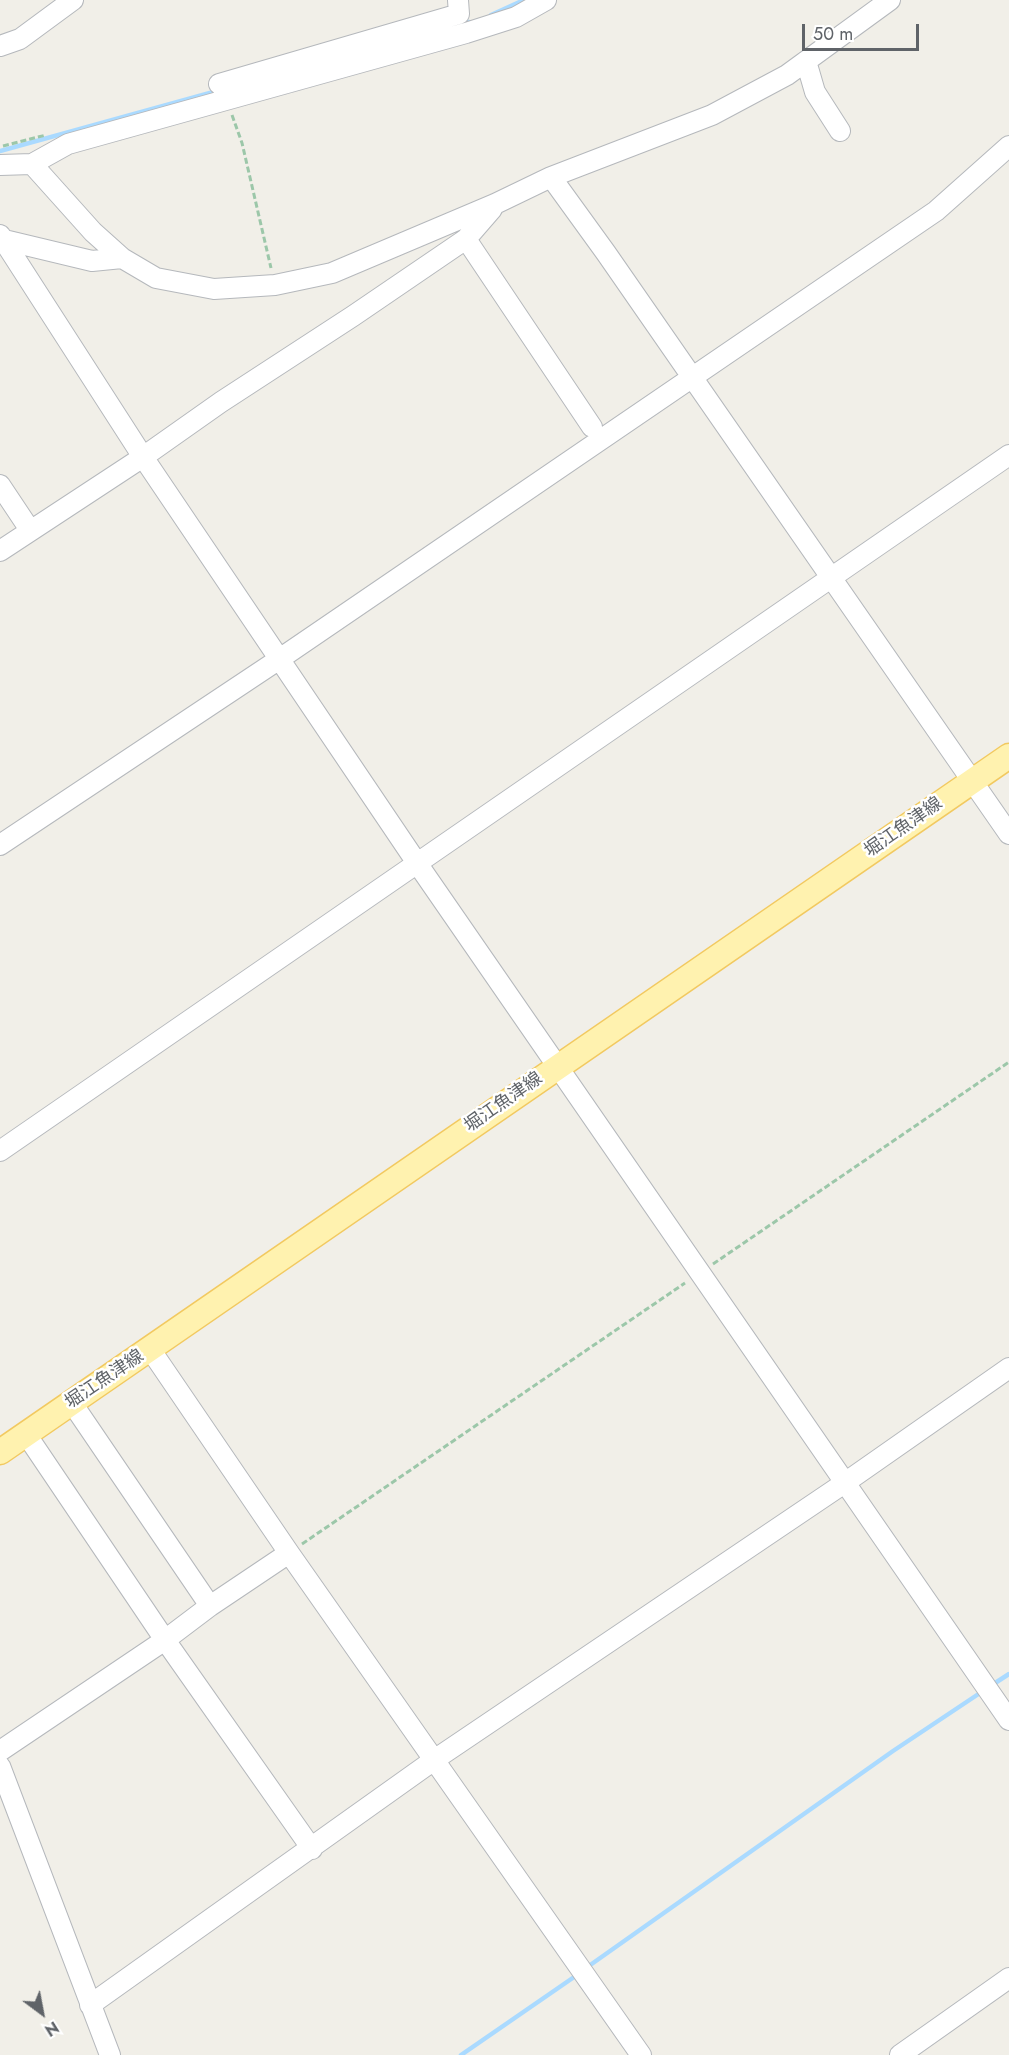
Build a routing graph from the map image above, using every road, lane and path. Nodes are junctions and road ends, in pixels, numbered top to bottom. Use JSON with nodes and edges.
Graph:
{"nodes":[{"id":1,"x":73,"y":0,"type":"edge"},
{"id":2,"x":458,"y":0,"type":"edge"},
{"id":3,"x":546,"y":0,"type":"edge"},
{"id":4,"x":890,"y":0,"type":"edge"},
{"id":5,"x":0,"y":46,"type":"edge"},
{"id":6,"x":806,"y":61,"type":"junction"},
{"id":7,"x":223,"y":92,"type":"junction"},
{"id":8,"x":840,"y":131,"type":"dead end"},
{"id":9,"x":1009,"y":146,"type":"edge"},
{"id":10,"x":32,"y":164,"type":"junction"},
{"id":11,"x":0,"y":165,"type":"edge"},
{"id":12,"x":551,"y":177,"type":"junction"},
{"id":13,"x":495,"y":204,"type":"junction"},
{"id":14,"x":466,"y":239,"type":"junction"},
{"id":15,"x":3,"y":243,"type":"edge"},
{"id":16,"x":122,"y":258,"type":"junction"},
{"id":17,"x":275,"y":285,"type":"junction"},
{"id":18,"x":691,"y":378,"type":"junction"},
{"id":19,"x":592,"y":427,"type":"dead end"},
{"id":20,"x":1009,"y":455,"type":"edge"},
{"id":21,"x":143,"y":457,"type":"junction"},
{"id":22,"x":0,"y":485,"type":"edge"},
{"id":23,"x":30,"y":530,"type":"junction"},
{"id":24,"x":0,"y":551,"type":"edge"},
{"id":25,"x":831,"y":578,"type":"junction"},
{"id":26,"x":278,"y":660,"type":"junction"},
{"id":27,"x":1009,"y":756,"type":"edge"},
{"id":28,"x":972,"y":781,"type":"junction"},
{"id":29,"x":1009,"y":834,"type":"edge"},
{"id":30,"x":0,"y":845,"type":"edge"},
{"id":31,"x":417,"y":863,"type":"junction"},
{"id":32,"x":1009,"y":1062,"type":"edge"},
{"id":33,"x":557,"y":1066,"type":"junction"},
{"id":34,"x":0,"y":1151,"type":"edge"},
{"id":35,"x":700,"y":1273,"type":"junction"},
{"id":36,"x":150,"y":1349,"type":"junction"},
{"id":37,"x":1009,"y":1368,"type":"edge"},
{"id":38,"x":72,"y":1403,"type":"junction"},
{"id":39,"x":26,"y":1434,"type":"junction"},
{"id":40,"x":0,"y":1452,"type":"edge"},
{"id":41,"x":846,"y":1482,"type":"junction"},
{"id":42,"x":289,"y":1553,"type":"junction"},
{"id":43,"x":210,"y":1606,"type":"junction"},
{"id":44,"x":165,"y":1640,"type":"junction"},
{"id":45,"x":1009,"y":1720,"type":"edge"},
{"id":46,"x":0,"y":1751,"type":"edge"},
{"id":47,"x":434,"y":1760,"type":"junction"},
{"id":48,"x":0,"y":1766,"type":"edge"},
{"id":49,"x":312,"y":1849,"type":"junction"},
{"id":50,"x":1009,"y":1978,"type":"edge"},
{"id":51,"x":90,"y":2005,"type":"junction"},
{"id":52,"x":110,"y":2055,"type":"edge"},
{"id":53,"x":641,"y":2055,"type":"edge"},
{"id":54,"x":900,"y":2055,"type":"edge"}],
"edges":[{"from":1,"to":5,"type":"street"},
{"from":2,"to":7,"type":"street"},
{"from":3,"to":7,"type":"street"},
{"from":4,"to":6,"type":"street"},
{"from":6,"to":8,"type":"street"},
{"from":6,"to":12,"type":"street"},
{"from":7,"to":10,"type":"street"},
{"from":7,"to":17,"type":"path"},
{"from":9,"to":18,"type":"street"},
{"from":10,"to":11,"type":"street"},
{"from":10,"to":16,"type":"street"},
{"from":12,"to":13,"type":"street"},
{"from":12,"to":18,"type":"street"},
{"from":13,"to":14,"type":"street"},
{"from":13,"to":17,"type":"street"},
{"from":14,"to":19,"type":"street"},
{"from":14,"to":21,"type":"street"},
{"from":15,"to":16,"type":"street"},
{"from":15,"to":21,"type":"street"},
{"from":16,"to":17,"type":"street"},
{"from":18,"to":25,"type":"street"},
{"from":18,"to":26,"type":"street"},
{"from":20,"to":25,"type":"street"},
{"from":21,"to":23,"type":"street"},
{"from":21,"to":26,"type":"street"},
{"from":22,"to":23,"type":"street"},
{"from":23,"to":24,"type":"street"},
{"from":25,"to":28,"type":"street"},
{"from":25,"to":31,"type":"street"},
{"from":26,"to":30,"type":"street"},
{"from":26,"to":31,"type":"street"},
{"from":27,"to":28,"type":"main road","name":"堀江魚津線"},
{"from":28,"to":29,"type":"street"},
{"from":28,"to":33,"type":"main road","name":"堀江魚津線"},
{"from":31,"to":33,"type":"street"},
{"from":31,"to":34,"type":"street"},
{"from":32,"to":35,"type":"path"},
{"from":33,"to":35,"type":"street"},
{"from":33,"to":36,"type":"main road","name":"堀江魚津線"},
{"from":35,"to":41,"type":"street"},
{"from":35,"to":42,"type":"path"},
{"from":36,"to":38,"type":"main road","name":"堀江魚津線"},
{"from":36,"to":42,"type":"street"},
{"from":37,"to":41,"type":"street"},
{"from":38,"to":39,"type":"main road","name":"堀江魚津線"},
{"from":38,"to":43,"type":"street"},
{"from":39,"to":40,"type":"main road","name":"堀江魚津線"},
{"from":39,"to":44,"type":"street"},
{"from":41,"to":45,"type":"street"},
{"from":41,"to":47,"type":"street"},
{"from":42,"to":43,"type":"street"},
{"from":42,"to":47,"type":"street"},
{"from":43,"to":44,"type":"street"},
{"from":44,"to":46,"type":"street"},
{"from":44,"to":49,"type":"street"},
{"from":47,"to":49,"type":"street"},
{"from":47,"to":53,"type":"street"},
{"from":48,"to":51,"type":"street"},
{"from":49,"to":51,"type":"street"},
{"from":50,"to":54,"type":"street"},
{"from":51,"to":52,"type":"street"}]}
